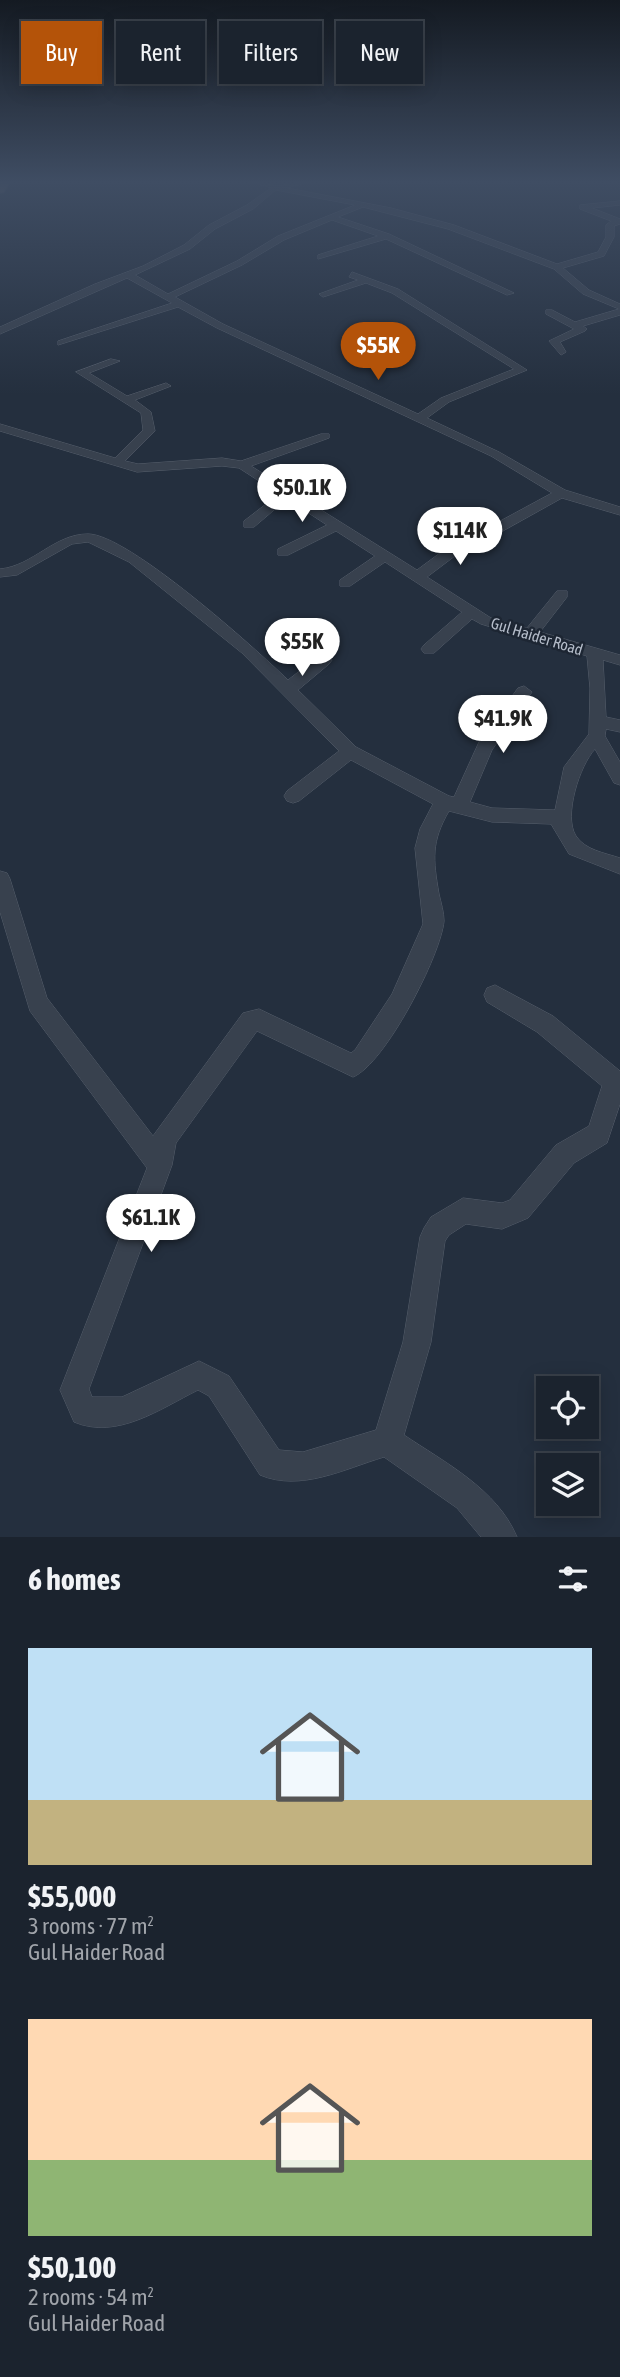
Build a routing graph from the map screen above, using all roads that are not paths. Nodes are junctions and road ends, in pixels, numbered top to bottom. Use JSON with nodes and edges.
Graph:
{"nodes":[{"id":1,"x":177,"y":252,"type":"edge"},
{"id":2,"x":264,"y":252,"type":"edge"},
{"id":3,"x":337,"y":252,"type":"edge"},
{"id":4,"x":420,"y":252,"type":"edge"},
{"id":5,"x":517,"y":252,"type":"edge"},
{"id":6,"x":602,"y":252,"type":"edge"},
{"id":7,"x":321,"y":257,"type":"dead end"},
{"id":8,"x":557,"y":267,"type":"junction"},
{"id":9,"x":128,"y":275,"type":"junction"},
{"id":10,"x":352,"y":275,"type":"dead end"},
{"id":11,"x":367,"y":280,"type":"junction"},
{"id":12,"x":510,"y":293,"type":"dead end"},
{"id":13,"x":323,"y":294,"type":"dead end"},
{"id":14,"x":172,"y":301,"type":"junction"},
{"id":15,"x":620,"y":310,"type":"edge"},
{"id":16,"x":549,"y":312,"type":"dead end"},
{"id":17,"x":575,"y":325,"type":"junction"},
{"id":18,"x":0,"y":331,"type":"edge"},
{"id":19,"x":61,"y":343,"type":"dead end"},
{"id":20,"x":561,"y":352,"type":"dead end"},
{"id":21,"x":116,"y":361,"type":"dead end"},
{"id":22,"x":166,"y":386,"type":"dead end"},
{"id":23,"x":128,"y":399,"type":"junction"},
{"id":24,"x":418,"y":418,"type":"junction"},
{"id":25,"x":0,"y":427,"type":"edge"},
{"id":26,"x":325,"y":436,"type":"dead end"},
{"id":27,"x":117,"y":462,"type":"junction"},
{"id":28,"x":242,"y":465,"type":"junction"},
{"id":29,"x":561,"y":493,"type":"junction"},
{"id":30,"x":286,"y":494,"type":"junction"},
{"id":31,"x":620,"y":511,"type":"edge"},
{"id":32,"x":249,"y":524,"type":"dead end"},
{"id":33,"x":336,"y":526,"type":"junction"},
{"id":34,"x":283,"y":552,"type":"dead end"},
{"id":35,"x":384,"y":556,"type":"junction"},
{"id":36,"x":0,"y":573,"type":"edge"},
{"id":37,"x":417,"y":578,"type":"junction"},
{"id":38,"x":345,"y":583,"type":"dead end"},
{"id":39,"x":562,"y":594,"type":"dead end"},
{"id":40,"x":471,"y":612,"type":"junction"},
{"id":41,"x":530,"y":634,"type":"junction"},
{"id":42,"x":429,"y":649,"type":"dead end"},
{"id":43,"x":594,"y":653,"type":"junction"},
{"id":44,"x":324,"y":660,"type":"dead end"},
{"id":45,"x":620,"y":660,"type":"edge"},
{"id":46,"x":287,"y":690,"type":"junction"},
{"id":47,"x":524,"y":692,"type":"dead end"},
{"id":48,"x":620,"y":726,"type":"edge"},
{"id":49,"x":597,"y":728,"type":"junction"},
{"id":50,"x":350,"y":752,"type":"junction"},
{"id":51,"x":620,"y":778,"type":"edge"},
{"id":52,"x":293,"y":796,"type":"dead end"},
{"id":53,"x":451,"y":804,"type":"junction"},
{"id":54,"x":563,"y":824,"type":"junction"},
{"id":55,"x":620,"y":866,"type":"edge"},
{"id":56,"x":1,"y":886,"type":"edge"},
{"id":57,"x":495,"y":995,"type":"dead end"},
{"id":58,"x":617,"y":1085,"type":"edge"},
{"id":59,"x":160,"y":1165,"type":"junction"},
{"id":60,"x":387,"y":1441,"type":"junction"},
{"id":61,"x":500,"y":1537,"type":"edge"}],
"edges":[{"from":1,"to":9,"type":"street"},
{"from":2,"to":14,"type":"street"},
{"from":3,"to":7,"type":"street"},
{"from":4,"to":12,"type":"street"},
{"from":5,"to":8,"type":"street"},
{"from":6,"to":8,"type":"street"},
{"from":8,"to":15,"type":"street"},
{"from":9,"to":14,"type":"street"},
{"from":9,"to":18,"type":"street"},
{"from":10,"to":11,"type":"street"},
{"from":11,"to":13,"type":"street"},
{"from":11,"to":24,"type":"street"},
{"from":14,"to":19,"type":"street"},
{"from":14,"to":24,"type":"street"},
{"from":15,"to":17,"type":"street"},
{"from":16,"to":17,"type":"street"},
{"from":17,"to":20,"type":"street"},
{"from":21,"to":23,"type":"street"},
{"from":22,"to":23,"type":"street"},
{"from":23,"to":27,"type":"street"},
{"from":24,"to":29,"type":"street"},
{"from":25,"to":27,"type":"street"},
{"from":26,"to":28,"type":"street"},
{"from":27,"to":28,"type":"street"},
{"from":28,"to":30,"type":"street","name":"Gul Haider Road"},
{"from":29,"to":31,"type":"street"},
{"from":29,"to":37,"type":"street"},
{"from":30,"to":32,"type":"street"},
{"from":30,"to":33,"type":"street","name":"Gul Haider Road"},
{"from":33,"to":34,"type":"street"},
{"from":33,"to":35,"type":"street","name":"Gul Haider Road"},
{"from":35,"to":37,"type":"street","name":"Gul Haider Road"},
{"from":35,"to":38,"type":"street"},
{"from":36,"to":46,"type":"street"},
{"from":37,"to":40,"type":"street","name":"Gul Haider Road"},
{"from":39,"to":41,"type":"street"},
{"from":40,"to":41,"type":"street","name":"Gul Haider Road"},
{"from":40,"to":42,"type":"street"},
{"from":41,"to":43,"type":"street","name":"Gul Haider Road"},
{"from":43,"to":45,"type":"street","name":"Gul Haider Road"},
{"from":43,"to":49,"type":"street"},
{"from":44,"to":46,"type":"street"},
{"from":46,"to":50,"type":"street"},
{"from":47,"to":53,"type":"street"},
{"from":48,"to":49,"type":"street"},
{"from":49,"to":51,"type":"street"},
{"from":49,"to":54,"type":"street"},
{"from":50,"to":52,"type":"street"},
{"from":50,"to":53,"type":"street"},
{"from":53,"to":54,"type":"street"},
{"from":53,"to":59,"type":"street"},
{"from":54,"to":55,"type":"street"},
{"from":56,"to":59,"type":"street"},
{"from":57,"to":58,"type":"street"},
{"from":58,"to":60,"type":"street"},
{"from":59,"to":60,"type":"street"},
{"from":60,"to":61,"type":"street"}]}
